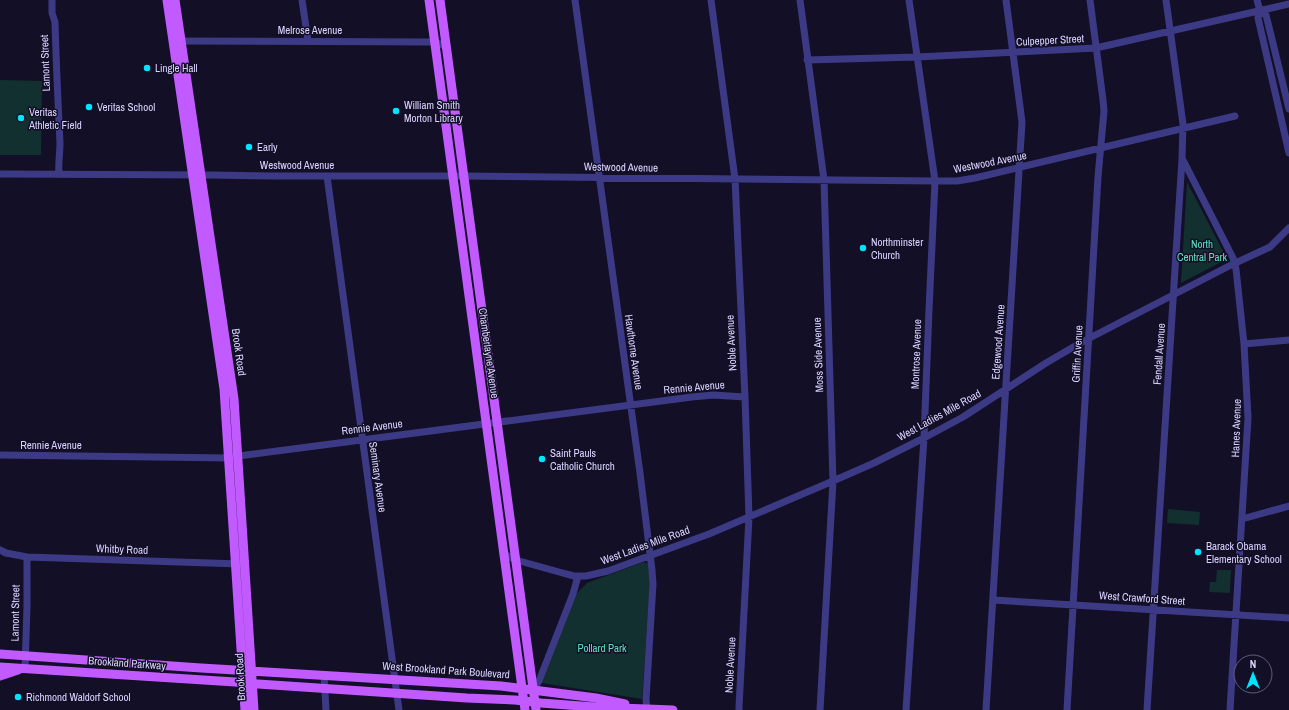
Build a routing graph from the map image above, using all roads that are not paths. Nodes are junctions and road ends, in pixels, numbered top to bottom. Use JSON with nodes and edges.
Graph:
{"nodes":[{"id":1,"x":52,"y":0,"type":"edge"},
{"id":2,"x":167,"y":0,"type":"edge"},
{"id":3,"x":175,"y":0,"type":"edge"},
{"id":4,"x":302,"y":0,"type":"edge"},
{"id":5,"x":429,"y":0,"type":"edge"},
{"id":6,"x":440,"y":0,"type":"edge"},
{"id":7,"x":575,"y":0,"type":"edge"},
{"id":8,"x":711,"y":0,"type":"edge"},
{"id":9,"x":800,"y":0,"type":"edge"},
{"id":10,"x":909,"y":0,"type":"edge"},
{"id":11,"x":1006,"y":0,"type":"edge"},
{"id":12,"x":1090,"y":0,"type":"edge"},
{"id":13,"x":1166,"y":0,"type":"edge"},
{"id":14,"x":1257,"y":0,"type":"edge"},
{"id":15,"x":1289,"y":4,"type":"edge"},
{"id":16,"x":1260,"y":11,"type":"junction"},
{"id":17,"x":1171,"y":32,"type":"junction"},
{"id":18,"x":177,"y":41,"type":"junction"},
{"id":19,"x":308,"y":41,"type":"junction"},
{"id":20,"x":435,"y":42,"type":"junction"},
{"id":21,"x":447,"y":47,"type":"junction"},
{"id":22,"x":1096,"y":48,"type":"junction"},
{"id":23,"x":1013,"y":53,"type":"junction"},
{"id":24,"x":917,"y":57,"type":"junction"},
{"id":25,"x":808,"y":60,"type":"junction"},
{"id":26,"x":1289,"y":105,"type":"edge"},
{"id":27,"x":1278,"y":106,"type":"junction"},
{"id":28,"x":1235,"y":116,"type":"dead end"},
{"id":29,"x":1183,"y":128,"type":"junction"},
{"id":30,"x":1100,"y":148,"type":"junction"},
{"id":31,"x":1289,"y":153,"type":"edge"},
{"id":32,"x":1182,"y":159,"type":"junction"},
{"id":33,"x":1020,"y":167,"type":"junction"},
{"id":34,"x":0,"y":174,"type":"edge"},
{"id":35,"x":59,"y":174,"type":"junction"},
{"id":36,"x":197,"y":174,"type":"junction"},
{"id":37,"x":326,"y":176,"type":"junction"},
{"id":38,"x":453,"y":176,"type":"junction"},
{"id":39,"x":464,"y":176,"type":"junction"},
{"id":40,"x":599,"y":178,"type":"junction"},
{"id":41,"x":735,"y":179,"type":"junction"},
{"id":42,"x":824,"y":180,"type":"junction"},
{"id":43,"x":936,"y":181,"type":"junction"},
{"id":44,"x":1289,"y":228,"type":"edge"},
{"id":45,"x":1235,"y":263,"type":"junction"},
{"id":46,"x":1174,"y":294,"type":"junction"},
{"id":47,"x":1090,"y":338,"type":"junction"},
{"id":48,"x":1289,"y":340,"type":"edge"},
{"id":49,"x":1244,"y":344,"type":"junction"},
{"id":50,"x":1006,"y":390,"type":"junction"},
{"id":51,"x":745,"y":397,"type":"junction"},
{"id":52,"x":630,"y":405,"type":"junction"},
{"id":53,"x":497,"y":421,"type":"junction"},
{"id":54,"x":486,"y":423,"type":"junction"},
{"id":55,"x":924,"y":438,"type":"junction"},
{"id":56,"x":362,"y":440,"type":"junction"},
{"id":57,"x":0,"y":455,"type":"edge"},
{"id":58,"x":233,"y":457,"type":"junction"},
{"id":59,"x":833,"y":481,"type":"junction"},
{"id":60,"x":1289,"y":506,"type":"edge"},
{"id":61,"x":749,"y":517,"type":"junction"},
{"id":62,"x":1242,"y":519,"type":"junction"},
{"id":63,"x":0,"y":550,"type":"edge"},
{"id":64,"x":504,"y":554,"type":"junction"},
{"id":65,"x":650,"y":556,"type":"junction"},
{"id":66,"x":26,"y":557,"type":"junction"},
{"id":67,"x":516,"y":560,"type":"junction"},
{"id":68,"x":240,"y":564,"type":"junction"},
{"id":69,"x":578,"y":576,"type":"junction"},
{"id":70,"x":993,"y":600,"type":"junction"},
{"id":71,"x":1073,"y":604,"type":"junction"},
{"id":72,"x":1154,"y":609,"type":"junction"},
{"id":73,"x":1235,"y":615,"type":"junction"},
{"id":74,"x":1289,"y":618,"type":"edge"},
{"id":75,"x":0,"y":654,"type":"edge"},
{"id":76,"x":25,"y":657,"type":"junction"},
{"id":77,"x":0,"y":667,"type":"edge"},
{"id":78,"x":23,"y":669,"type":"junction"},
{"id":79,"x":247,"y":671,"type":"junction"},
{"id":80,"x":324,"y":675,"type":"junction"},
{"id":81,"x":0,"y":676,"type":"edge"},
{"id":82,"x":395,"y":679,"type":"junction"},
{"id":83,"x":248,"y":683,"type":"junction"},
{"id":84,"x":522,"y":688,"type":"junction"},
{"id":85,"x":324,"y":689,"type":"junction"},
{"id":86,"x":534,"y":689,"type":"junction"},
{"id":87,"x":397,"y":694,"type":"junction"},
{"id":88,"x":525,"y":706,"type":"edge"},
{"id":89,"x":536,"y":706,"type":"edge"},
{"id":90,"x":646,"y":709,"type":"edge"},
{"id":91,"x":245,"y":710,"type":"edge"},
{"id":92,"x":254,"y":710,"type":"edge"},
{"id":93,"x":326,"y":710,"type":"edge"},
{"id":94,"x":399,"y":710,"type":"edge"},
{"id":95,"x":674,"y":710,"type":"edge"},
{"id":96,"x":739,"y":710,"type":"edge"},
{"id":97,"x":820,"y":710,"type":"edge"},
{"id":98,"x":906,"y":710,"type":"edge"},
{"id":99,"x":986,"y":710,"type":"edge"},
{"id":100,"x":1066,"y":710,"type":"edge"},
{"id":101,"x":1148,"y":710,"type":"edge"},
{"id":102,"x":1230,"y":710,"type":"edge"}],
"edges":[{"from":1,"to":35,"type":"street","name":"Lamont Street"},
{"from":2,"to":18,"type":"main road","name":"Brook Road"},
{"from":3,"to":18,"type":"main road","name":"Brook Road"},
{"from":4,"to":19,"type":"street"},
{"from":5,"to":20,"type":"main road","name":"Chamberlayne Avenue"},
{"from":6,"to":21,"type":"main road","name":"Chamberlayne Avenue"},
{"from":7,"to":40,"type":"street","name":"Hawthorne Avenue"},
{"from":8,"to":41,"type":"street","name":"Noble Avenue"},
{"from":9,"to":25,"type":"street","name":"Moss Side Avenue"},
{"from":10,"to":24,"type":"street","name":"Montrose Avenue"},
{"from":11,"to":23,"type":"street","name":"Edgewood Avenue"},
{"from":12,"to":22,"type":"street","name":"Griffin Avenue"},
{"from":13,"to":17,"type":"street","name":"Fendall Avenue"},
{"from":14,"to":16,"type":"street"},
{"from":15,"to":16,"type":"street","name":"Culpepper Street"},
{"from":16,"to":17,"type":"street","name":"Culpepper Street"},
{"from":16,"to":26,"type":"street"},
{"from":16,"to":27,"type":"street"},
{"from":17,"to":22,"type":"street","name":"Culpepper Street"},
{"from":17,"to":29,"type":"street","name":"Fendall Avenue"},
{"from":18,"to":19,"type":"street","name":"Melrose Avenue"},
{"from":18,"to":36,"type":"main road","name":"Brook Road"},
{"from":19,"to":20,"type":"street","name":"Melrose Avenue"},
{"from":20,"to":21,"type":"street","name":"Melrose Avenue"},
{"from":20,"to":38,"type":"main road","name":"Chamberlayne Avenue"},
{"from":21,"to":39,"type":"main road","name":"Chamberlayne Avenue"},
{"from":22,"to":23,"type":"street","name":"Culpepper Street"},
{"from":22,"to":30,"type":"street","name":"Griffin Avenue"},
{"from":23,"to":24,"type":"street","name":"Culpepper Street"},
{"from":23,"to":33,"type":"street","name":"Edgewood Avenue"},
{"from":24,"to":25,"type":"street","name":"Culpepper Street"},
{"from":24,"to":43,"type":"street","name":"Montrose Avenue"},
{"from":25,"to":42,"type":"street","name":"Moss Side Avenue"},
{"from":26,"to":27,"type":"street"},
{"from":27,"to":31,"type":"street"},
{"from":28,"to":29,"type":"street","name":"Westwood Avenue"},
{"from":29,"to":30,"type":"street","name":"Westwood Avenue"},
{"from":29,"to":32,"type":"street","name":"Fendall Avenue"},
{"from":30,"to":33,"type":"street","name":"Westwood Avenue"},
{"from":30,"to":47,"type":"street","name":"Griffin Avenue"},
{"from":32,"to":45,"type":"street","name":"Hanes Avenue"},
{"from":32,"to":46,"type":"street","name":"Fendall Avenue"},
{"from":33,"to":43,"type":"street","name":"Westwood Avenue"},
{"from":33,"to":50,"type":"street","name":"Edgewood Avenue"},
{"from":34,"to":35,"type":"street","name":"Westwood Avenue"},
{"from":35,"to":36,"type":"street","name":"Westwood Avenue"},
{"from":36,"to":37,"type":"street","name":"Westwood Avenue"},
{"from":36,"to":58,"type":"main road","name":"Brook Road"},
{"from":37,"to":38,"type":"street","name":"Westwood Avenue"},
{"from":37,"to":56,"type":"street","name":"Seminary Avenue"},
{"from":38,"to":39,"type":"street","name":"Westwood Avenue"},
{"from":38,"to":54,"type":"main road","name":"Chamberlayne Avenue"},
{"from":39,"to":40,"type":"street","name":"Westwood Avenue"},
{"from":39,"to":53,"type":"main road","name":"Chamberlayne Avenue"},
{"from":40,"to":41,"type":"street","name":"Westwood Avenue"},
{"from":40,"to":52,"type":"street","name":"Hawthorne Avenue"},
{"from":41,"to":42,"type":"street","name":"Westwood Avenue"},
{"from":41,"to":51,"type":"street","name":"Noble Avenue"},
{"from":42,"to":43,"type":"street","name":"Westwood Avenue"},
{"from":42,"to":59,"type":"street","name":"Moss Side Avenue"},
{"from":43,"to":55,"type":"street","name":"Montrose Avenue"},
{"from":44,"to":45,"type":"street","name":"West Ladies Mile Road"},
{"from":45,"to":46,"type":"street","name":"West Ladies Mile Road"},
{"from":45,"to":49,"type":"street","name":"Hanes Avenue"},
{"from":46,"to":47,"type":"street","name":"West Ladies Mile Road"},
{"from":46,"to":72,"type":"street","name":"Fendall Avenue"},
{"from":47,"to":50,"type":"street","name":"West Ladies Mile Road"},
{"from":47,"to":71,"type":"street","name":"Griffin Avenue"},
{"from":48,"to":49,"type":"street"},
{"from":49,"to":62,"type":"street","name":"Hanes Avenue"},
{"from":50,"to":55,"type":"street","name":"West Ladies Mile Road"},
{"from":50,"to":70,"type":"street","name":"Edgewood Avenue"},
{"from":51,"to":52,"type":"street","name":"Rennie Avenue"},
{"from":51,"to":61,"type":"street","name":"Noble Avenue"},
{"from":52,"to":53,"type":"street","name":"Rennie Avenue"},
{"from":52,"to":65,"type":"street","name":"Hawthorne Avenue"},
{"from":53,"to":54,"type":"street","name":"Rennie Avenue"},
{"from":53,"to":67,"type":"main road","name":"Chamberlayne Avenue"},
{"from":54,"to":56,"type":"street","name":"Rennie Avenue"},
{"from":54,"to":64,"type":"main road","name":"Chamberlayne Avenue"},
{"from":55,"to":59,"type":"street","name":"West Ladies Mile Road"},
{"from":55,"to":98,"type":"street","name":"Montrose Avenue"},
{"from":56,"to":58,"type":"street","name":"Rennie Avenue"},
{"from":56,"to":82,"type":"street","name":"Seminary Avenue"},
{"from":57,"to":58,"type":"street","name":"Rennie Avenue"},
{"from":58,"to":68,"type":"main road","name":"Brook Road"},
{"from":59,"to":61,"type":"street","name":"West Ladies Mile Road"},
{"from":59,"to":97,"type":"street","name":"Moss Side Avenue"},
{"from":60,"to":62,"type":"street"},
{"from":61,"to":65,"type":"street","name":"West Ladies Mile Road"},
{"from":61,"to":96,"type":"street","name":"Noble Avenue"},
{"from":62,"to":73,"type":"street","name":"Hanes Avenue"},
{"from":63,"to":66,"type":"street","name":"Whitby Road"},
{"from":64,"to":67,"type":"street","name":"West Ladies Mile Road"},
{"from":64,"to":84,"type":"main road","name":"Chamberlayne Avenue"},
{"from":65,"to":69,"type":"street","name":"West Ladies Mile Road"},
{"from":65,"to":90,"type":"street","name":"Hawthorne Avenue"},
{"from":66,"to":68,"type":"street","name":"Whitby Road"},
{"from":66,"to":76,"type":"street","name":"Lamont Street"},
{"from":67,"to":69,"type":"street","name":"West Ladies Mile Road"},
{"from":67,"to":86,"type":"main road","name":"Chamberlayne Avenue"},
{"from":68,"to":79,"type":"main road","name":"Brook Road"},
{"from":69,"to":86,"type":"street"},
{"from":70,"to":71,"type":"street","name":"West Crawford Street"},
{"from":70,"to":99,"type":"street","name":"Edgewood Avenue"},
{"from":71,"to":72,"type":"street","name":"West Crawford Street"},
{"from":71,"to":100,"type":"street","name":"Griffin Avenue"},
{"from":72,"to":73,"type":"street","name":"West Crawford Street"},
{"from":72,"to":101,"type":"street","name":"Fendall Avenue"},
{"from":73,"to":74,"type":"street","name":"West Crawford Street"},
{"from":73,"to":102,"type":"street","name":"Hanes Avenue"},
{"from":75,"to":76,"type":"main road","name":"Brookland Parkway"},
{"from":76,"to":78,"type":"street","name":"Lamont Street"},
{"from":76,"to":79,"type":"main road","name":"Brookland Parkway"},
{"from":77,"to":78,"type":"main road","name":"Brookland Parkway"},
{"from":78,"to":81,"type":"main road"},
{"from":78,"to":83,"type":"main road","name":"Brookland Parkway"},
{"from":79,"to":80,"type":"main road","name":"West Brookland Park Boulevard"},
{"from":79,"to":83,"type":"main road","name":"Brook Road"},
{"from":80,"to":82,"type":"main road","name":"West Brookland Park Boulevard"},
{"from":80,"to":85,"type":"street"},
{"from":82,"to":84,"type":"main road","name":"West Brookland Park Boulevard"},
{"from":82,"to":87,"type":"street","name":"Seminary Avenue"},
{"from":83,"to":85,"type":"main road","name":"West Brookland Park Boulevard"},
{"from":83,"to":91,"type":"main road","name":"Brook Road"},
{"from":83,"to":92,"type":"main road","name":"Brook Road"},
{"from":84,"to":86,"type":"main road","name":"West Brookland Park Boulevard"},
{"from":84,"to":88,"type":"main road","name":"Chamberlayne Avenue"},
{"from":85,"to":87,"type":"main road","name":"West Brookland Park Boulevard"},
{"from":85,"to":93,"type":"street"},
{"from":86,"to":89,"type":"main road","name":"Chamberlayne Avenue"},
{"from":86,"to":90,"type":"main road","name":"West Brookland Park Boulevard"},
{"from":87,"to":88,"type":"main road","name":"West Brookland Park Boulevard"},
{"from":87,"to":94,"type":"street","name":"Seminary Avenue"},
{"from":88,"to":89,"type":"main road","name":"West Brookland Park Boulevard"},
{"from":89,"to":90,"type":"main road","name":"West Brookland Park Boulevard"},
{"from":90,"to":95,"type":"main road","name":"West Brookland Park Boulevard"}]}
